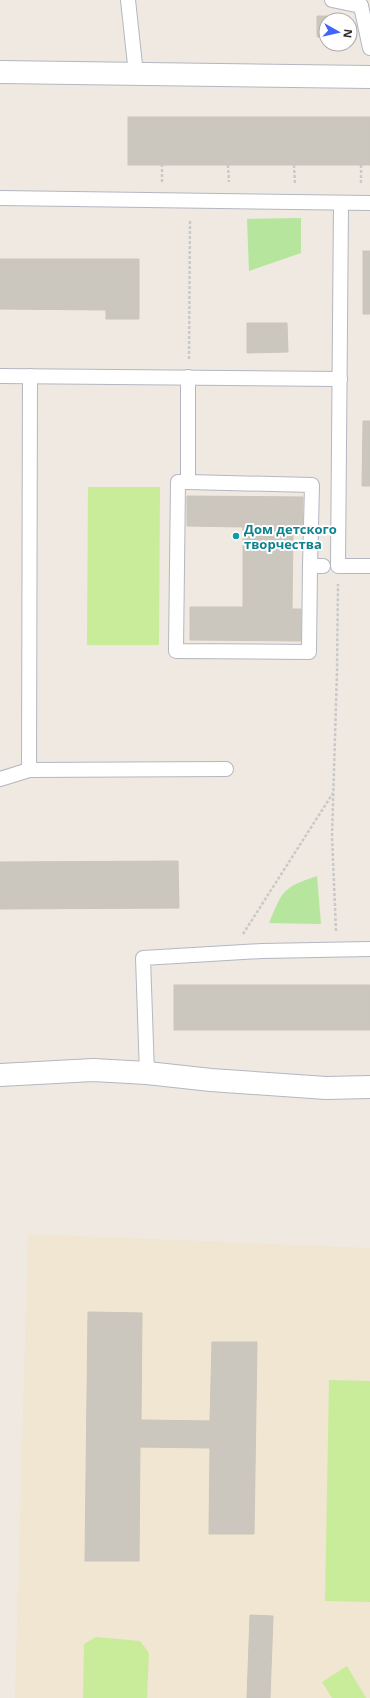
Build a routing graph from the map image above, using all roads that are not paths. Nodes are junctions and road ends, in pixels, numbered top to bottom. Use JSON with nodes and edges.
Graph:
{"nodes":[{"id":1,"x":128,"y":0,"type":"edge"},
{"id":2,"x":332,"y":0,"type":"edge"},
{"id":3,"x":360,"y":3,"type":"edge"},
{"id":4,"x":370,"y":48,"type":"edge"},
{"id":5,"x":0,"y":72,"type":"edge"},
{"id":6,"x":136,"y":74,"type":"junction"},
{"id":7,"x":370,"y":77,"type":"edge"},
{"id":8,"x":0,"y":198,"type":"edge"},
{"id":9,"x":341,"y":204,"type":"junction"},
{"id":10,"x":370,"y":204,"type":"edge"},
{"id":11,"x":0,"y":376,"type":"edge"},
{"id":12,"x":30,"y":376,"type":"junction"},
{"id":13,"x":188,"y":378,"type":"junction"},
{"id":14,"x":340,"y":379,"type":"junction"},
{"id":15,"x":188,"y":482,"type":"junction"},
{"id":16,"x":370,"y":566,"type":"edge"},
{"id":17,"x":226,"y":769,"type":"dead end"},
{"id":18,"x":28,"y":770,"type":"junction"},
{"id":19,"x":0,"y":779,"type":"edge"},
{"id":20,"x":370,"y":949,"type":"edge"},
{"id":21,"x":147,"y":1073,"type":"junction"},
{"id":22,"x":0,"y":1075,"type":"edge"},
{"id":23,"x":370,"y":1087,"type":"edge"}],
"edges":[{"from":1,"to":6,"type":"lane"},
{"from":2,"to":3,"type":"lane"},
{"from":3,"to":4,"type":"lane"},
{"from":5,"to":6,"type":"street"},
{"from":6,"to":7,"type":"street"},
{"from":8,"to":9,"type":"lane"},
{"from":9,"to":10,"type":"lane"},
{"from":9,"to":14,"type":"lane"},
{"from":11,"to":12,"type":"lane"},
{"from":12,"to":13,"type":"lane"},
{"from":12,"to":18,"type":"lane"},
{"from":13,"to":14,"type":"lane"},
{"from":13,"to":15,"type":"lane"},
{"from":14,"to":16,"type":"lane"},
{"from":15,"to":15,"type":"lane"},
{"from":17,"to":18,"type":"lane"},
{"from":18,"to":19,"type":"lane"},
{"from":20,"to":21,"type":"lane"},
{"from":21,"to":22,"type":"street"},
{"from":21,"to":23,"type":"street"}]}
